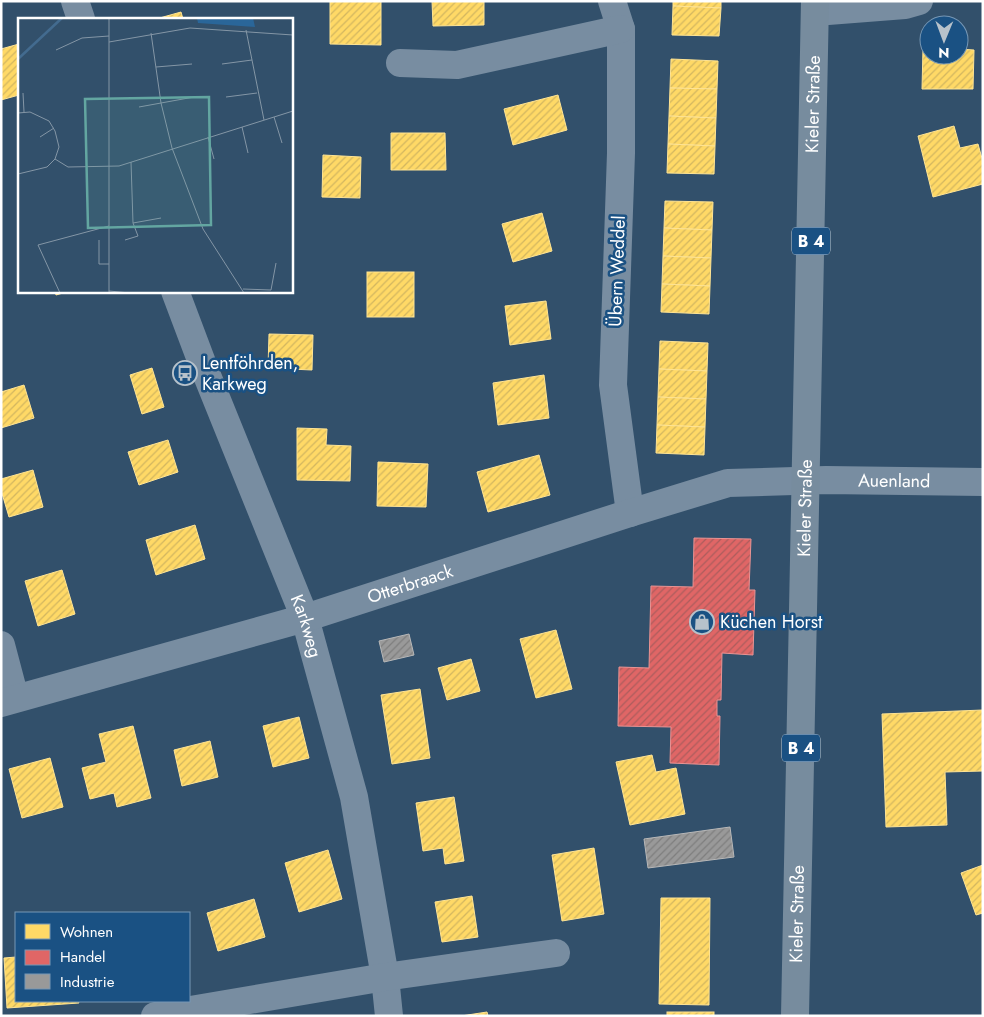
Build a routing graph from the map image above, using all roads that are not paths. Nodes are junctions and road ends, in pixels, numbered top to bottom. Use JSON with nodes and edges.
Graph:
{"nodes":[{"id":1,"x":75,"y":1,"type":"edge"},
{"id":2,"x":612,"y":1,"type":"edge"},
{"id":3,"x":920,"y":1,"type":"edge"},
{"id":4,"x":815,"y":7,"type":"edge"},
{"id":5,"x":81,"y":18,"type":"edge"},
{"id":6,"x":620,"y":29,"type":"junction"},
{"id":7,"x":400,"y":63,"type":"dead end"},
{"id":8,"x":175,"y":292,"type":"edge"},
{"id":9,"x":806,"y":480,"type":"junction"},
{"id":10,"x":983,"y":482,"type":"edge"},
{"id":11,"x":630,"y":513,"type":"junction"},
{"id":12,"x":305,"y":618,"type":"junction"},
{"id":13,"x":1,"y":645,"type":"edge"},
{"id":14,"x":8,"y":701,"type":"edge"},
{"id":15,"x":556,"y":953,"type":"dead end"},
{"id":16,"x":385,"y":978,"type":"junction"},
{"id":17,"x":155,"y":1016,"type":"edge"},
{"id":18,"x":389,"y":1016,"type":"edge"},
{"id":19,"x":795,"y":1016,"type":"edge"}],
"edges":[{"from":1,"to":5,"type":"street"},
{"from":2,"to":6,"type":"street","name":"Übern Weddel"},
{"from":3,"to":4,"type":"street"},
{"from":4,"to":9,"type":"main road","name":"Kieler Straße","number":"B 4"},
{"from":6,"to":7,"type":"street"},
{"from":6,"to":11,"type":"street","name":"Übern Weddel"},
{"from":8,"to":12,"type":"street","name":"Karkweg"},
{"from":9,"to":10,"type":"street","name":"Auenland"},
{"from":9,"to":11,"type":"street","name":"Otterbraack"},
{"from":9,"to":19,"type":"main road","name":"Kieler Straße","number":"B 4"},
{"from":11,"to":12,"type":"street","name":"Otterbraack"},
{"from":12,"to":14,"type":"street","name":"Otterbraack"},
{"from":12,"to":16,"type":"street","name":"Karkweg"},
{"from":13,"to":14,"type":"street","name":"Otterbraack"},
{"from":15,"to":16,"type":"street"},
{"from":16,"to":17,"type":"street"},
{"from":16,"to":18,"type":"street","name":"Karkweg"}]}
